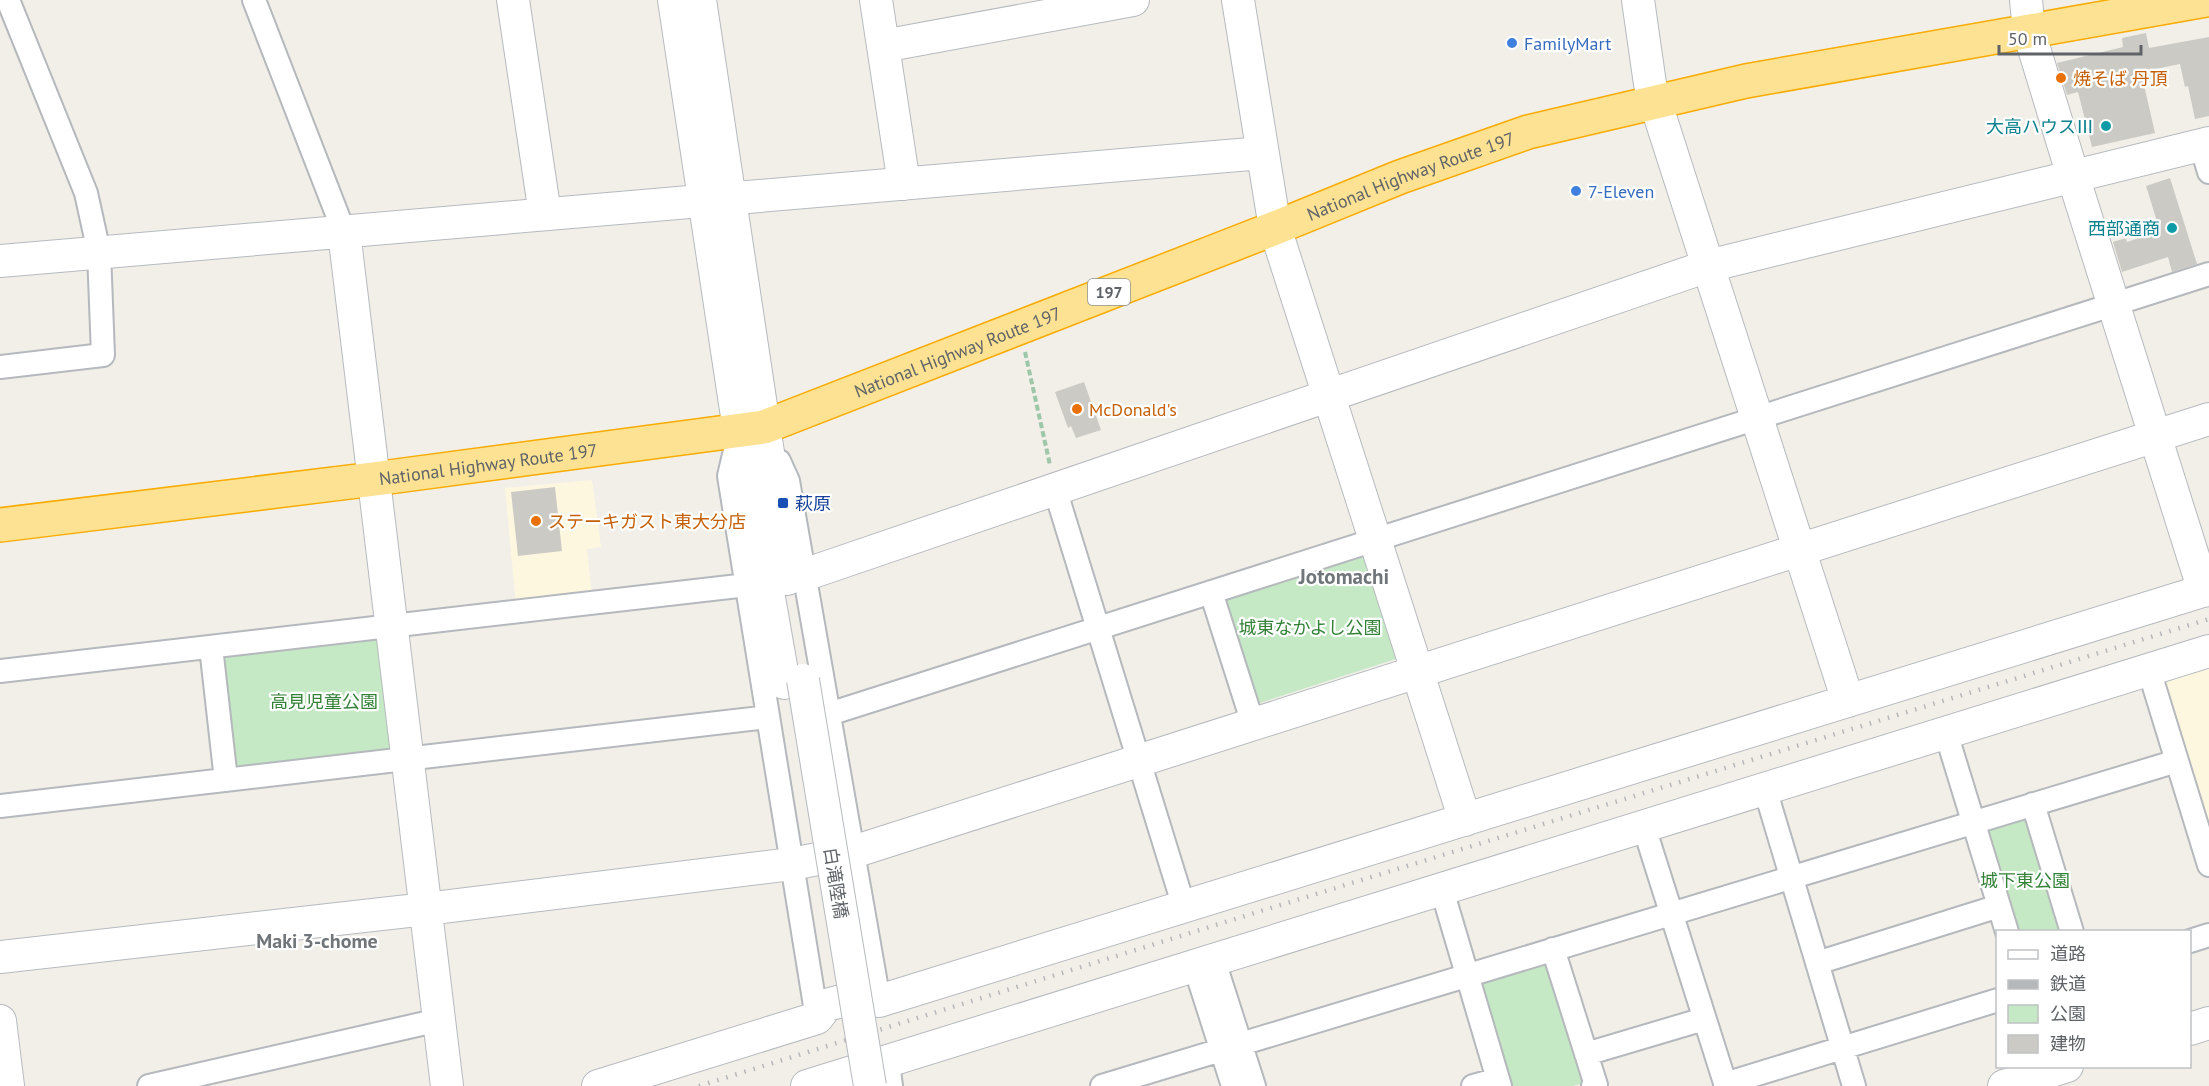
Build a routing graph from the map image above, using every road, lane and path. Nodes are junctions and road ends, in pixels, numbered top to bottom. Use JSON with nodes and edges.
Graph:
{"nodes":[{"id":1,"x":8,"y":0,"type":"edge"},
{"id":2,"x":254,"y":0,"type":"edge"},
{"id":3,"x":513,"y":0,"type":"edge"},
{"id":4,"x":674,"y":0,"type":"edge"},
{"id":5,"x":700,"y":0,"type":"edge"},
{"id":6,"x":876,"y":0,"type":"edge"},
{"id":7,"x":1133,"y":0,"type":"edge"},
{"id":8,"x":1238,"y":0,"type":"edge"},
{"id":9,"x":1638,"y":0,"type":"edge"},
{"id":10,"x":2110,"y":0,"type":"edge"},
{"id":11,"x":2206,"y":0,"type":"edge"},
{"id":12,"x":2028,"y":16,"type":"edge"},
{"id":13,"x":883,"y":46,"type":"junction"},
{"id":14,"x":1653,"y":92,"type":"junction"},
{"id":15,"x":1262,"y":153,"type":"junction"},
{"id":16,"x":2206,"y":153,"type":"edge"},
{"id":17,"x":2073,"y":176,"type":"junction"},
{"id":18,"x":904,"y":184,"type":"junction"},
{"id":19,"x":717,"y":200,"type":"junction"},
{"id":20,"x":545,"y":214,"type":"junction"},
{"id":21,"x":1273,"y":217,"type":"junction"},
{"id":22,"x":344,"y":232,"type":"junction"},
{"id":23,"x":99,"y":252,"type":"junction"},
{"id":24,"x":0,"y":261,"type":"edge"},
{"id":25,"x":1708,"y":266,"type":"junction"},
{"id":26,"x":2209,"y":274,"type":"edge"},
{"id":27,"x":2113,"y":304,"type":"junction"},
{"id":28,"x":1020,"y":326,"type":"junction"},
{"id":29,"x":0,"y":367,"type":"edge"},
{"id":30,"x":1329,"y":396,"type":"junction"},
{"id":31,"x":750,"y":418,"type":"junction"},
{"id":32,"x":1756,"y":418,"type":"junction"},
{"id":33,"x":2209,"y":419,"type":"edge"},
{"id":34,"x":2155,"y":436,"type":"junction"},
{"id":35,"x":373,"y":470,"type":"junction"},
{"id":36,"x":1055,"y":489,"type":"junction"},
{"id":37,"x":0,"y":505,"type":"edge"},
{"id":38,"x":0,"y":525,"type":"edge"},
{"id":39,"x":1375,"y":540,"type":"junction"},
{"id":40,"x":1799,"y":550,"type":"junction"},
{"id":41,"x":804,"y":575,"type":"junction"},
{"id":42,"x":747,"y":585,"type":"junction"},
{"id":43,"x":2206,"y":590,"type":"edge"},
{"id":44,"x":1211,"y":592,"type":"junction"},
{"id":45,"x":392,"y":626,"type":"junction"},
{"id":46,"x":1098,"y":628,"type":"junction"},
{"id":47,"x":211,"y":647,"type":"junction"},
{"id":48,"x":2209,"y":651,"type":"edge"},
{"id":49,"x":2149,"y":670,"type":"junction"},
{"id":50,"x":0,"y":671,"type":"edge"},
{"id":51,"x":1417,"y":672,"type":"junction"},
{"id":52,"x":794,"y":682,"type":"junction"},
{"id":53,"x":1848,"y":701,"type":"junction"},
{"id":54,"x":829,"y":714,"type":"junction"},
{"id":55,"x":768,"y":717,"type":"junction"},
{"id":56,"x":1253,"y":724,"type":"junction"},
{"id":57,"x":1946,"y":733,"type":"junction"},
{"id":58,"x":408,"y":759,"type":"junction"},
{"id":59,"x":1139,"y":760,"type":"junction"},
{"id":60,"x":2177,"y":761,"type":"junction"},
{"id":61,"x":226,"y":780,"type":"junction"},
{"id":62,"x":1765,"y":789,"type":"junction"},
{"id":63,"x":2033,"y":804,"type":"junction"},
{"id":64,"x":0,"y":807,"type":"edge"},
{"id":65,"x":1465,"y":820,"type":"junction"},
{"id":66,"x":1974,"y":822,"type":"junction"},
{"id":67,"x":1644,"y":827,"type":"junction"},
{"id":68,"x":853,"y":852,"type":"junction"},
{"id":69,"x":792,"y":864,"type":"junction"},
{"id":70,"x":2209,"y":865,"type":"edge"},
{"id":71,"x":1791,"y":878,"type":"junction"},
{"id":72,"x":1442,"y":890,"type":"junction"},
{"id":73,"x":1999,"y":906,"type":"junction"},
{"id":74,"x":1184,"y":907,"type":"junction"},
{"id":75,"x":426,"y":909,"type":"junction"},
{"id":76,"x":1671,"y":914,"type":"junction"},
{"id":77,"x":2006,"y":930,"type":"edge"},
{"id":78,"x":2071,"y":930,"type":"edge"},
{"id":79,"x":2209,"y":935,"type":"edge"},
{"id":80,"x":2191,"y":941,"type":"edge"},
{"id":81,"x":1553,"y":949,"type":"junction"},
{"id":82,"x":0,"y":957,"type":"edge"},
{"id":83,"x":1817,"y":963,"type":"junction"},
{"id":84,"x":1204,"y":964,"type":"junction"},
{"id":85,"x":1467,"y":975,"type":"junction"},
{"id":86,"x":879,"y":1001,"type":"junction"},
{"id":87,"x":1996,"y":1001,"type":"edge"},
{"id":88,"x":817,"y":1018,"type":"junction"},
{"id":89,"x":1704,"y":1019,"type":"junction"},
{"id":90,"x":439,"y":1020,"type":"junction"},
{"id":91,"x":0,"y":1021,"type":"edge"},
{"id":92,"x":2209,"y":1023,"type":"edge"},
{"id":93,"x":2191,"y":1029,"type":"edge"},
{"id":94,"x":1842,"y":1046,"type":"junction"},
{"id":95,"x":1231,"y":1047,"type":"junction"},
{"id":96,"x":1586,"y":1054,"type":"junction"},
{"id":97,"x":2055,"y":1068,"type":"edge"},
{"id":98,"x":883,"y":1078,"type":"edge"},
{"id":99,"x":1157,"y":1078,"type":"edge"},
{"id":100,"x":1499,"y":1082,"type":"edge"},
{"id":101,"x":828,"y":1085,"type":"edge"},
{"id":102,"x":1725,"y":1085,"type":"edge"},
{"id":103,"x":8,"y":1086,"type":"edge"},
{"id":104,"x":149,"y":1086,"type":"edge"},
{"id":105,"x":447,"y":1086,"type":"edge"},
{"id":106,"x":598,"y":1086,"type":"edge"},
{"id":107,"x":1102,"y":1086,"type":"edge"},
{"id":108,"x":1233,"y":1086,"type":"edge"},
{"id":109,"x":1254,"y":1086,"type":"edge"},
{"id":110,"x":1473,"y":1086,"type":"edge"},
{"id":111,"x":1593,"y":1086,"type":"edge"},
{"id":112,"x":1854,"y":1086,"type":"edge"},
{"id":113,"x":2004,"y":1086,"type":"edge"}],
"edges":[{"from":1,"to":23,"type":"street"},
{"from":2,"to":22,"type":"street"},
{"from":3,"to":20,"type":"street"},
{"from":4,"to":19,"type":"street"},
{"from":5,"to":19,"type":"street"},
{"from":6,"to":13,"type":"street"},
{"from":7,"to":13,"type":"street"},
{"from":8,"to":15,"type":"street"},
{"from":9,"to":14,"type":"street"},
{"from":10,"to":12,"type":"highway","name":"National Highway Route 197","number":"197"},
{"from":11,"to":12,"type":"highway","name":"National Highway Route 197","number":"197"},
{"from":12,"to":14,"type":"highway","name":"National Highway Route 197","number":"197"},
{"from":12,"to":17,"type":"street"},
{"from":13,"to":18,"type":"street"},
{"from":14,"to":21,"type":"highway","name":"National Highway Route 197","number":"197"},
{"from":14,"to":25,"type":"street"},
{"from":15,"to":18,"type":"street"},
{"from":15,"to":21,"type":"street"},
{"from":16,"to":17,"type":"street"},
{"from":17,"to":25,"type":"street"},
{"from":17,"to":27,"type":"street"},
{"from":18,"to":19,"type":"street"},
{"from":19,"to":20,"type":"street"},
{"from":19,"to":31,"type":"street"},
{"from":20,"to":22,"type":"street"},
{"from":21,"to":28,"type":"highway","name":"National Highway Route 197","number":"197"},
{"from":21,"to":30,"type":"street"},
{"from":21,"to":31,"type":"highway","name":"National Highway Route 197","number":"197"},
{"from":22,"to":23,"type":"street"},
{"from":22,"to":35,"type":"street"},
{"from":23,"to":24,"type":"street"},
{"from":23,"to":29,"type":"street"},
{"from":25,"to":30,"type":"street"},
{"from":25,"to":32,"type":"street"},
{"from":26,"to":27,"type":"street"},
{"from":27,"to":32,"type":"street"},
{"from":27,"to":34,"type":"street"},
{"from":28,"to":31,"type":"highway","name":"National Highway Route 197","number":"197"},
{"from":28,"to":36,"type":"path"},
{"from":30,"to":36,"type":"street"},
{"from":30,"to":39,"type":"street"},
{"from":31,"to":35,"type":"highway","name":"National Highway Route 197","number":"197"},
{"from":31,"to":41,"type":"street"},
{"from":31,"to":42,"type":"street"},
{"from":31,"to":52,"type":"street"},
{"from":32,"to":39,"type":"street"},
{"from":32,"to":40,"type":"street"},
{"from":33,"to":34,"type":"street"},
{"from":34,"to":40,"type":"street"},
{"from":34,"to":43,"type":"street"},
{"from":35,"to":37,"type":"highway","name":"National Highway Route 197","number":"197"},
{"from":35,"to":38,"type":"highway","name":"National Highway Route 197","number":"197"},
{"from":35,"to":45,"type":"street"},
{"from":36,"to":41,"type":"street"},
{"from":36,"to":46,"type":"street"},
{"from":39,"to":44,"type":"street"},
{"from":39,"to":51,"type":"street"},
{"from":40,"to":51,"type":"street"},
{"from":40,"to":53,"type":"street"},
{"from":41,"to":54,"type":"street"},
{"from":42,"to":45,"type":"street"},
{"from":42,"to":55,"type":"street"},
{"from":43,"to":53,"type":"street"},
{"from":44,"to":46,"type":"street"},
{"from":44,"to":56,"type":"street"},
{"from":45,"to":47,"type":"street"},
{"from":45,"to":58,"type":"street"},
{"from":46,"to":54,"type":"street"},
{"from":46,"to":59,"type":"street"},
{"from":47,"to":50,"type":"street"},
{"from":47,"to":61,"type":"street"},
{"from":48,"to":49,"type":"street"},
{"from":49,"to":57,"type":"street"},
{"from":49,"to":60,"type":"street"},
{"from":51,"to":56,"type":"street"},
{"from":51,"to":65,"type":"street"},
{"from":52,"to":98,"type":"street","name":"白滝陸橋","bridge":true},
{"from":52,"to":101,"type":"street"},
{"from":53,"to":65,"type":"street"},
{"from":54,"to":68,"type":"street"},
{"from":55,"to":58,"type":"street"},
{"from":55,"to":69,"type":"street"},
{"from":56,"to":59,"type":"street"},
{"from":57,"to":62,"type":"street"},
{"from":57,"to":66,"type":"street"},
{"from":58,"to":61,"type":"street"},
{"from":58,"to":75,"type":"street"},
{"from":59,"to":68,"type":"street"},
{"from":59,"to":74,"type":"street"},
{"from":60,"to":63,"type":"street"},
{"from":60,"to":70,"type":"street"},
{"from":61,"to":64,"type":"street"},
{"from":62,"to":67,"type":"street"},
{"from":62,"to":71,"type":"street"},
{"from":63,"to":66,"type":"street"},
{"from":63,"to":78,"type":"street"},
{"from":65,"to":74,"type":"street"},
{"from":66,"to":71,"type":"street"},
{"from":66,"to":73,"type":"street"},
{"from":67,"to":72,"type":"street"},
{"from":67,"to":76,"type":"street"},
{"from":68,"to":69,"type":"street"},
{"from":68,"to":86,"type":"street"},
{"from":69,"to":75,"type":"street"},
{"from":69,"to":88,"type":"street"},
{"from":71,"to":76,"type":"street"},
{"from":71,"to":83,"type":"street"},
{"from":72,"to":84,"type":"street"},
{"from":72,"to":85,"type":"street"},
{"from":73,"to":77,"type":"street"},
{"from":73,"to":83,"type":"street"},
{"from":74,"to":86,"type":"street"},
{"from":75,"to":82,"type":"street"},
{"from":75,"to":90,"type":"street"},
{"from":76,"to":81,"type":"street"},
{"from":76,"to":89,"type":"street"},
{"from":79,"to":80,"type":"street"},
{"from":81,"to":85,"type":"street"},
{"from":81,"to":96,"type":"street"},
{"from":83,"to":94,"type":"street"},
{"from":84,"to":95,"type":"street"},
{"from":84,"to":98,"type":"street"},
{"from":85,"to":95,"type":"street"},
{"from":85,"to":100,"type":"street"},
{"from":86,"to":88,"type":"street"},
{"from":87,"to":94,"type":"street"},
{"from":88,"to":106,"type":"street"},
{"from":89,"to":96,"type":"street"},
{"from":89,"to":102,"type":"street"},
{"from":90,"to":104,"type":"street"},
{"from":90,"to":105,"type":"street"},
{"from":91,"to":103,"type":"street"},
{"from":92,"to":93,"type":"street"},
{"from":94,"to":102,"type":"street"},
{"from":94,"to":112,"type":"street"},
{"from":95,"to":99,"type":"street"},
{"from":95,"to":108,"type":"street"},
{"from":95,"to":109,"type":"street"},
{"from":96,"to":111,"type":"street"},
{"from":97,"to":113,"type":"street"},
{"from":98,"to":101,"type":"street"},
{"from":99,"to":107,"type":"street"},
{"from":100,"to":110,"type":"street"}]}
